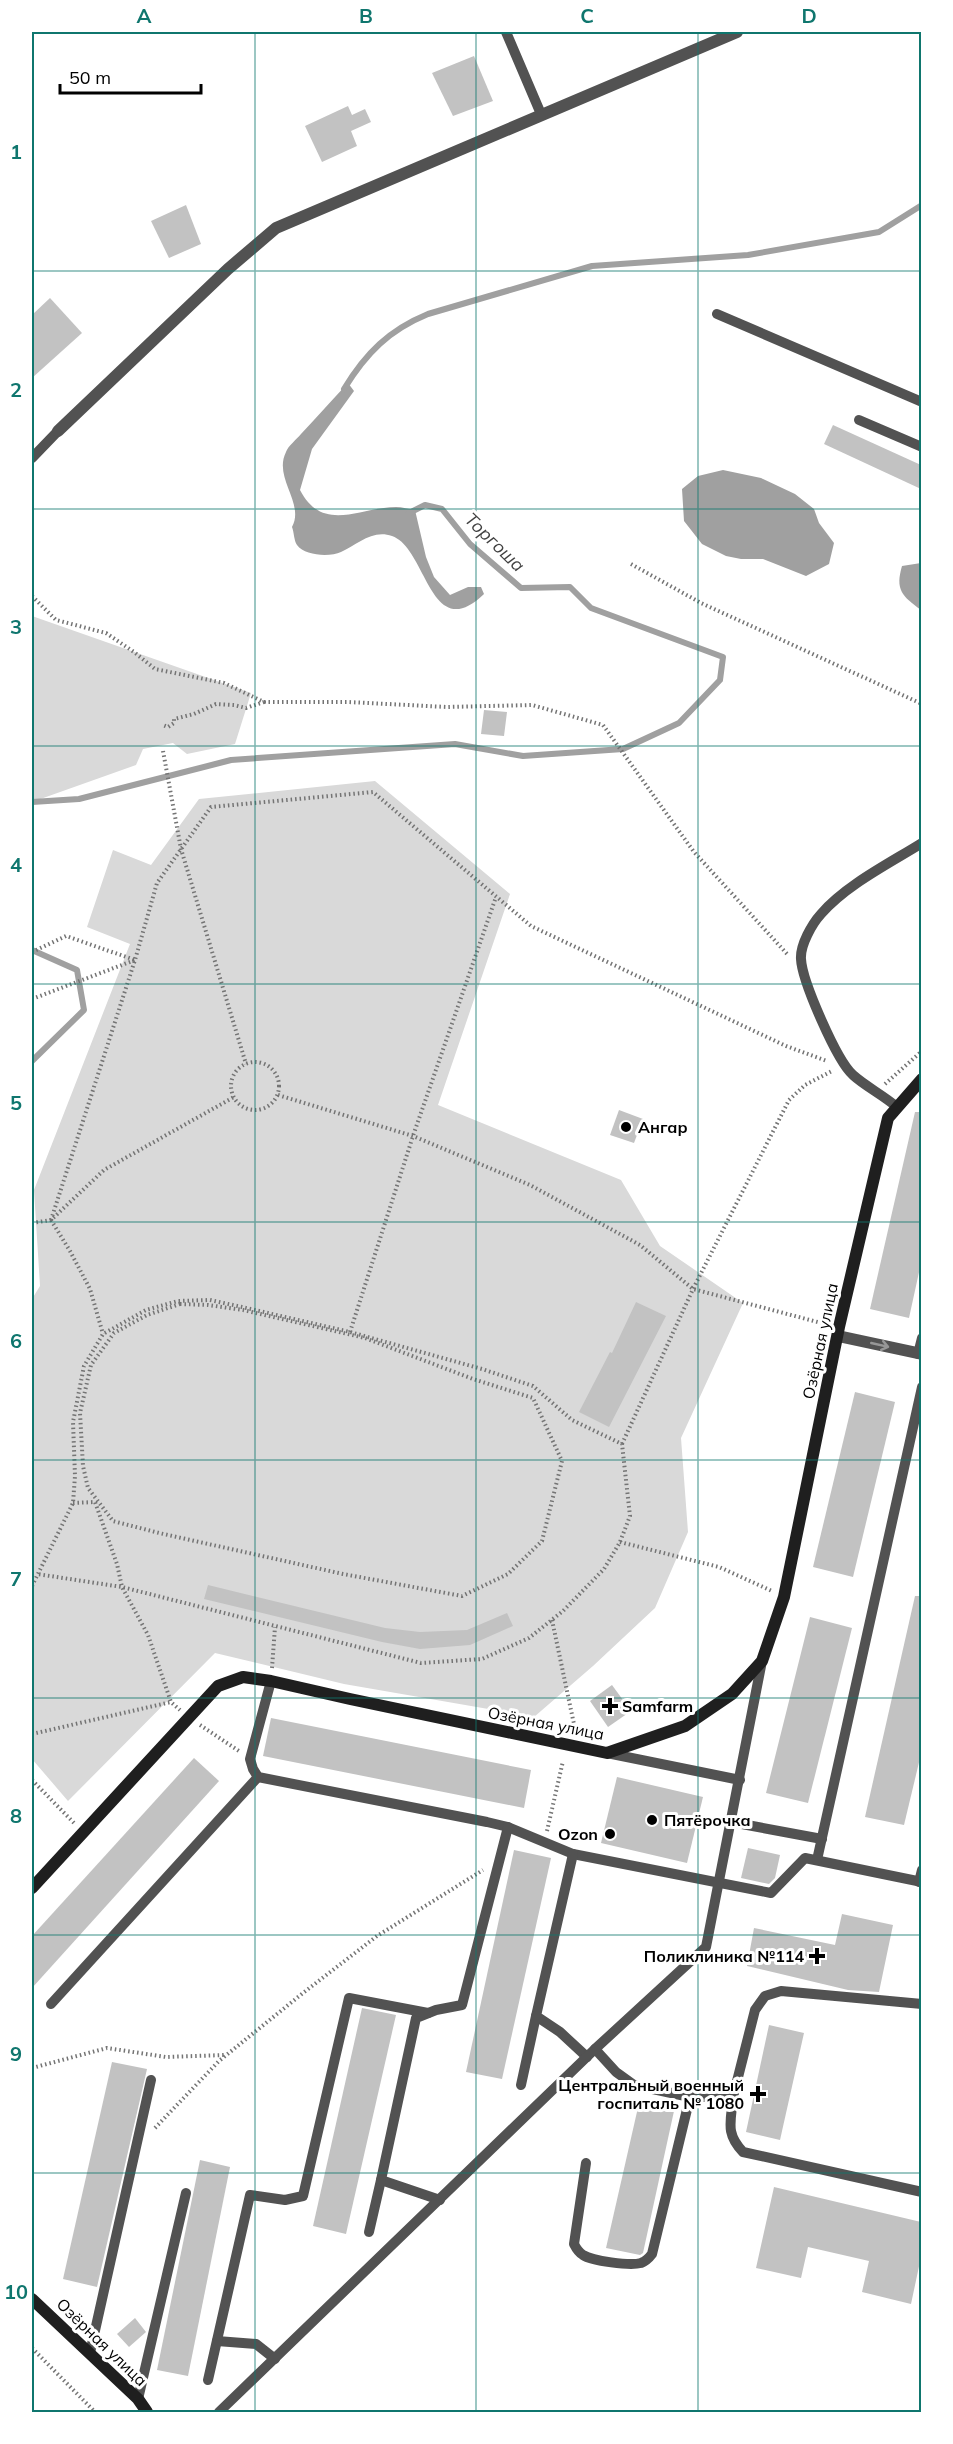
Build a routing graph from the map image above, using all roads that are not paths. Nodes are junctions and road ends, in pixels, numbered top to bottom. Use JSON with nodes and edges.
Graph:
{"nodes":[{"id":1,"x":506,"y":32,"type":"edge"},
{"id":2,"x":737,"y":32,"type":"edge"},
{"id":3,"x":541,"y":114,"type":"junction"},
{"id":4,"x":717,"y":315,"type":"dead end"},
{"id":5,"x":921,"y":402,"type":"edge"},
{"id":6,"x":859,"y":420,"type":"dead end"},
{"id":7,"x":58,"y":431,"type":"joint"},
{"id":8,"x":921,"y":447,"type":"edge"},
{"id":9,"x":32,"y":458,"type":"edge"},
{"id":10,"x":921,"y":843,"type":"edge"},
{"id":11,"x":921,"y":1079,"type":"edge"},
{"id":12,"x":897,"y":1107,"type":"junction"},
{"id":13,"x":838,"y":1336,"type":"junction"},
{"id":14,"x":921,"y":1338,"type":"edge"},
{"id":15,"x":920,"y":1354,"type":"edge"},
{"id":16,"x":921,"y":1387,"type":"edge"},
{"id":17,"x":762,"y":1661,"type":"junction"},
{"id":18,"x":271,"y":1681,"type":"junction"},
{"id":19,"x":607,"y":1753,"type":"junction"},
{"id":20,"x":258,"y":1777,"type":"junction"},
{"id":21,"x":740,"y":1780,"type":"junction"},
{"id":22,"x":732,"y":1822,"type":"junction"},
{"id":23,"x":508,"y":1827,"type":"junction"},
{"id":24,"x":822,"y":1839,"type":"junction"},
{"id":25,"x":573,"y":1854,"type":"junction"},
{"id":26,"x":817,"y":1860,"type":"junction"},
{"id":27,"x":921,"y":1870,"type":"edge"},
{"id":28,"x":920,"y":1882,"type":"edge"},
{"id":29,"x":719,"y":1884,"type":"junction"},
{"id":30,"x":32,"y":1888,"type":"edge"},
{"id":31,"x":51,"y":2004,"type":"dead end"},
{"id":32,"x":921,"y":2004,"type":"edge"},
{"id":33,"x":428,"y":2013,"type":"junction"},
{"id":34,"x":536,"y":2016,"type":"junction"},
{"id":35,"x":591,"y":2053,"type":"junction"},
{"id":36,"x":151,"y":2080,"type":"dead end"},
{"id":37,"x":521,"y":2085,"type":"dead end"},
{"id":38,"x":690,"y":2097,"type":"junction"},
{"id":39,"x":733,"y":2097,"type":"junction"},
{"id":40,"x":586,"y":2163,"type":"dead end"},
{"id":41,"x":381,"y":2180,"type":"junction"},
{"id":42,"x":921,"y":2192,"type":"edge"},
{"id":43,"x":186,"y":2193,"type":"dead end"},
{"id":44,"x":440,"y":2200,"type":"junction"},
{"id":45,"x":369,"y":2232,"type":"dead end"},
{"id":46,"x":32,"y":2299,"type":"edge"},
{"id":47,"x":217,"y":2342,"type":"junction"},
{"id":48,"x":90,"y":2353,"type":"junction"},
{"id":49,"x":275,"y":2359,"type":"junction"},
{"id":50,"x":208,"y":2380,"type":"dead end"},
{"id":51,"x":143,"y":2408,"type":"edge"},
{"id":52,"x":219,"y":2412,"type":"edge"}],
"edges":[{"from":1,"to":3,"type":"lane"},
{"from":2,"to":3,"type":"street"},
{"from":3,"to":7,"type":"street"},
{"from":4,"to":5,"type":"lane"},
{"from":6,"to":8,"type":"lane"},
{"from":7,"to":9,"type":"lane"},
{"from":10,"to":12,"type":"lane"},
{"from":11,"to":12,"type":"street","name":"Озёрная улица"},
{"from":12,"to":13,"type":"street","name":"Озёрная улица"},
{"from":13,"to":15,"type":"street","one_way":true},
{"from":13,"to":17,"type":"street","name":"Озёрная улица"},
{"from":14,"to":15,"type":"lane"},
{"from":16,"to":24,"type":"lane"},
{"from":17,"to":19,"type":"street","name":"Озёрная улица"},
{"from":17,"to":21,"type":"lane"},
{"from":18,"to":19,"type":"street","name":"Озёрная улица"},
{"from":18,"to":20,"type":"lane"},
{"from":18,"to":30,"type":"street","name":"Озёрная улица"},
{"from":19,"to":21,"type":"lane"},
{"from":20,"to":23,"type":"lane"},
{"from":20,"to":31,"type":"lane"},
{"from":21,"to":22,"type":"lane"},
{"from":22,"to":24,"type":"lane"},
{"from":22,"to":29,"type":"lane"},
{"from":23,"to":25,"type":"lane"},
{"from":23,"to":33,"type":"lane"},
{"from":24,"to":26,"type":"lane"},
{"from":25,"to":29,"type":"lane"},
{"from":25,"to":34,"type":"lane"},
{"from":26,"to":28,"type":"lane"},
{"from":26,"to":29,"type":"lane"},
{"from":27,"to":28,"type":"lane"},
{"from":29,"to":35,"type":"lane"},
{"from":32,"to":39,"type":"lane"},
{"from":33,"to":41,"type":"lane"},
{"from":33,"to":47,"type":"lane"},
{"from":34,"to":35,"type":"lane"},
{"from":34,"to":37,"type":"lane"},
{"from":35,"to":38,"type":"lane"},
{"from":35,"to":44,"type":"lane"},
{"from":36,"to":48,"type":"lane"},
{"from":38,"to":39,"type":"lane"},
{"from":38,"to":40,"type":"lane"},
{"from":39,"to":42,"type":"lane"},
{"from":41,"to":44,"type":"lane"},
{"from":41,"to":45,"type":"lane"},
{"from":43,"to":51,"type":"lane"},
{"from":44,"to":49,"type":"lane"},
{"from":46,"to":48,"type":"street","name":"Озёрная улица"},
{"from":47,"to":49,"type":"lane"},
{"from":47,"to":50,"type":"lane"},
{"from":48,"to":51,"type":"street","name":"Озёрная улица"},
{"from":49,"to":52,"type":"lane"}]}
